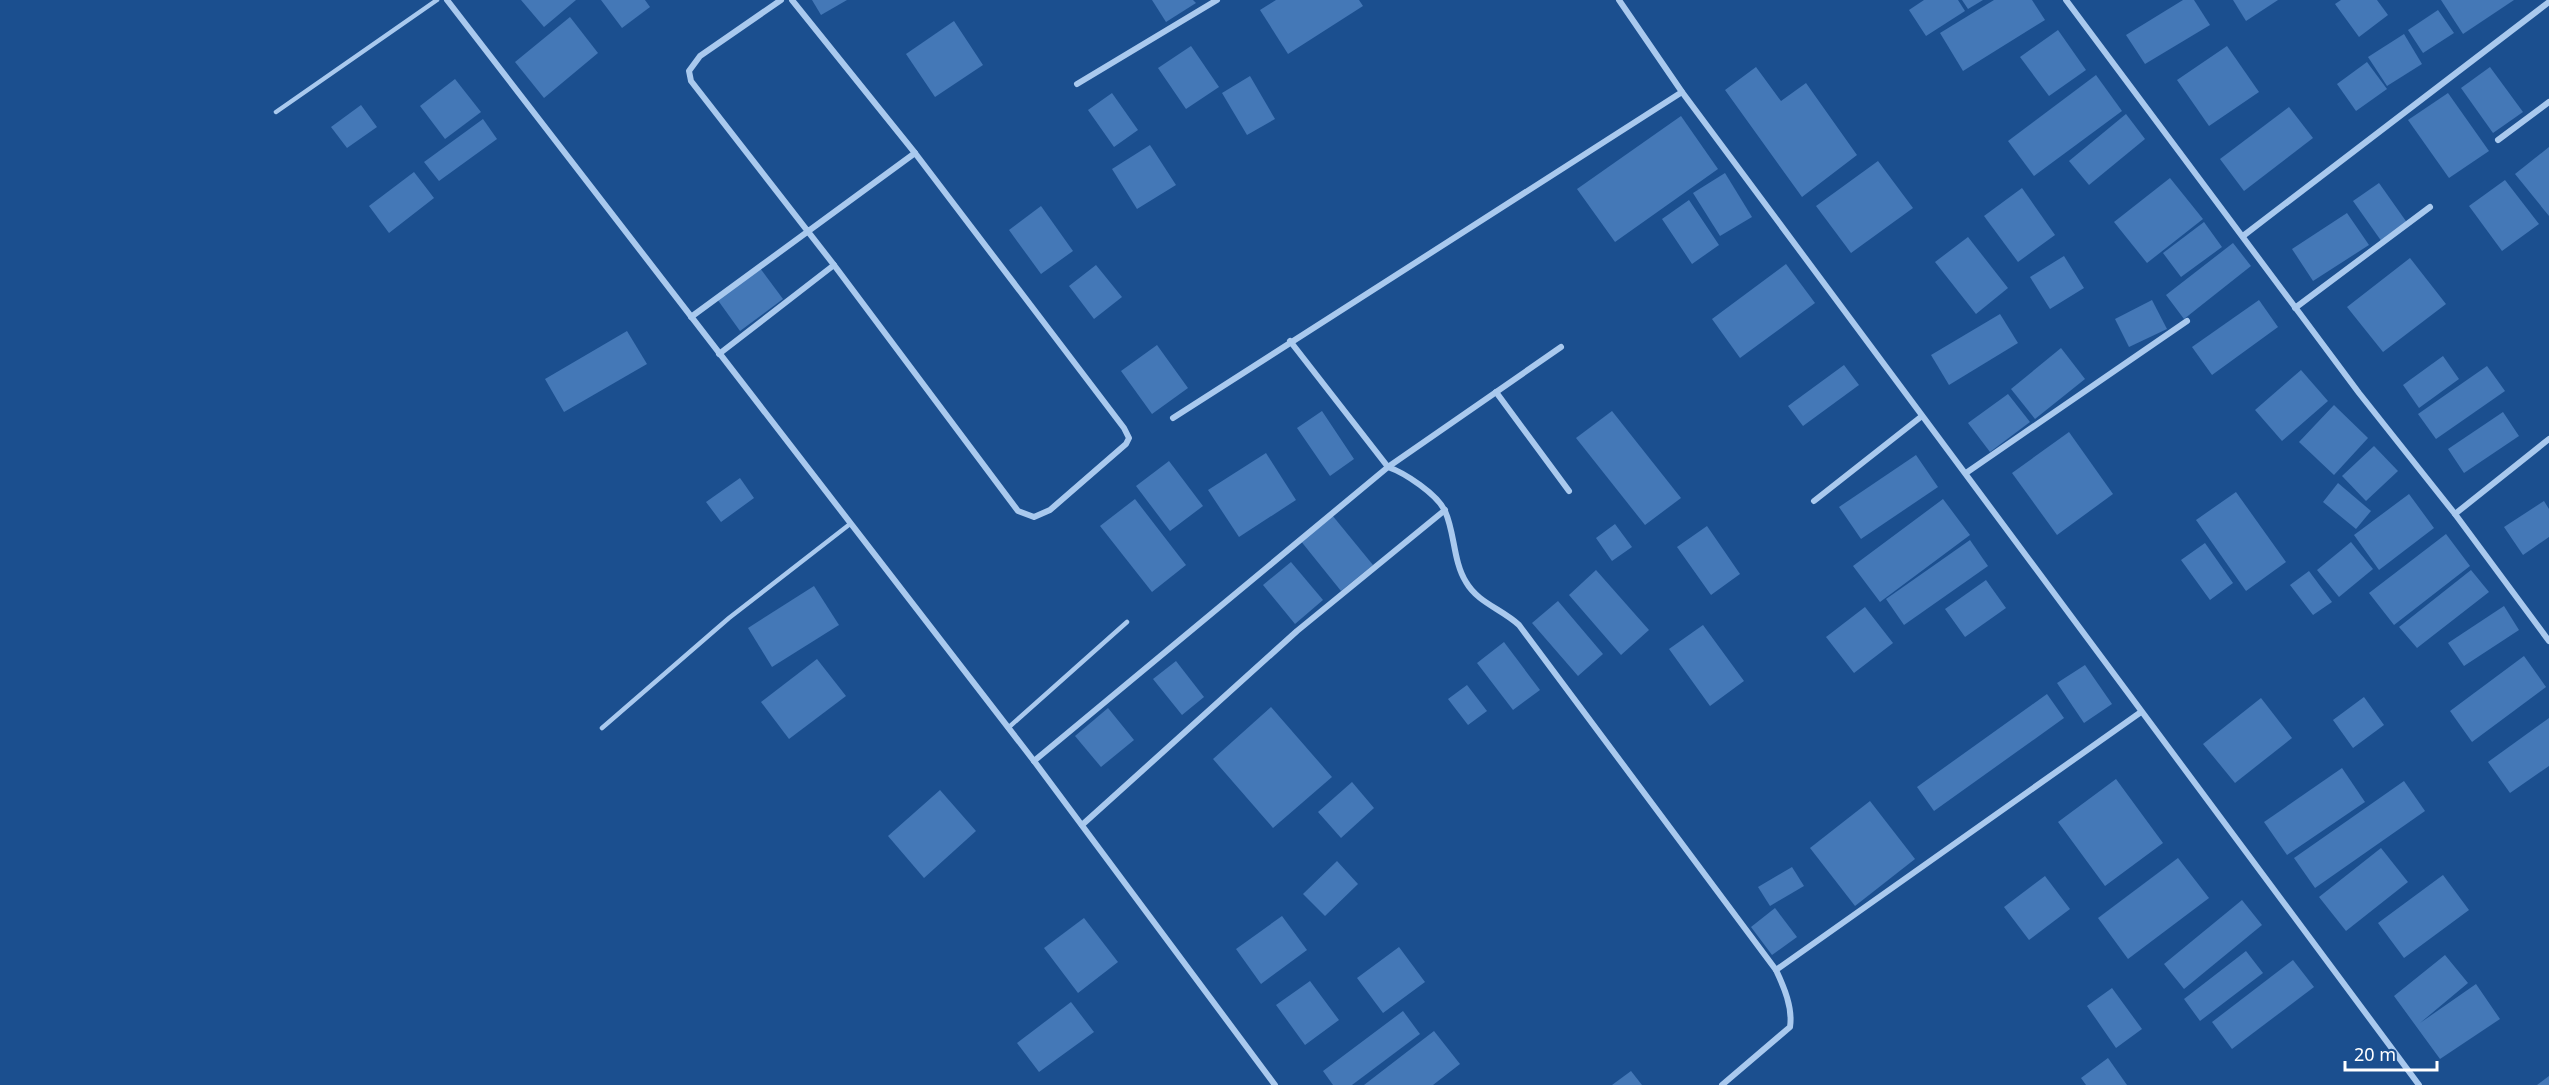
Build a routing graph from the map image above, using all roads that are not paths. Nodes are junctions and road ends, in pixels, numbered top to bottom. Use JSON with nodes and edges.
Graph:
{"nodes":[{"id":1,"x":437,"y":0,"type":"edge"},
{"id":2,"x":447,"y":0,"type":"edge"},
{"id":3,"x":781,"y":0,"type":"edge"},
{"id":4,"x":792,"y":0,"type":"edge"},
{"id":5,"x":1217,"y":0,"type":"edge"},
{"id":6,"x":1619,"y":0,"type":"edge"},
{"id":7,"x":2066,"y":0,"type":"edge"},
{"id":8,"x":2549,"y":2,"type":"edge"},
{"id":9,"x":1077,"y":84,"type":"dead end"},
{"id":10,"x":1683,"y":92,"type":"junction"},
{"id":11,"x":2549,"y":102,"type":"edge"},
{"id":12,"x":276,"y":112,"type":"dead end"},
{"id":13,"x":2498,"y":140,"type":"dead end"},
{"id":14,"x":915,"y":153,"type":"junction"},
{"id":15,"x":2430,"y":207,"type":"dead end"},
{"id":16,"x":807,"y":231,"type":"junction"},
{"id":17,"x":2242,"y":236,"type":"junction"},
{"id":18,"x":834,"y":265,"type":"junction"},
{"id":19,"x":2295,"y":308,"type":"junction"},
{"id":20,"x":691,"y":317,"type":"junction"},
{"id":21,"x":2187,"y":321,"type":"dead end"},
{"id":22,"x":1290,"y":341,"type":"junction"},
{"id":23,"x":1560,"y":347,"type":"dead end"},
{"id":24,"x":719,"y":354,"type":"junction"},
{"id":25,"x":1496,"y":392,"type":"junction"},
{"id":26,"x":1922,"y":416,"type":"junction"},
{"id":27,"x":1173,"y":418,"type":"dead end"},
{"id":28,"x":2549,"y":439,"type":"edge"},
{"id":29,"x":1388,"y":467,"type":"junction"},
{"id":30,"x":1966,"y":473,"type":"junction"},
{"id":31,"x":1569,"y":491,"type":"dead end"},
{"id":32,"x":1814,"y":501,"type":"dead end"},
{"id":33,"x":1445,"y":510,"type":"junction"},
{"id":34,"x":2455,"y":514,"type":"junction"},
{"id":35,"x":850,"y":524,"type":"junction"},
{"id":36,"x":1127,"y":622,"type":"dead end"},
{"id":37,"x":2549,"y":641,"type":"edge"},
{"id":38,"x":2141,"y":712,"type":"junction"},
{"id":39,"x":602,"y":728,"type":"dead end"},
{"id":40,"x":1008,"y":728,"type":"junction"},
{"id":41,"x":1034,"y":761,"type":"junction"},
{"id":42,"x":1082,"y":825,"type":"junction"},
{"id":43,"x":1776,"y":970,"type":"junction"},
{"id":44,"x":1275,"y":1085,"type":"edge"},
{"id":45,"x":1722,"y":1085,"type":"edge"},
{"id":46,"x":2419,"y":1085,"type":"edge"}],
"edges":[{"from":1,"to":12,"type":"lane"},
{"from":2,"to":20,"type":"street"},
{"from":3,"to":16,"type":"street"},
{"from":4,"to":14,"type":"street"},
{"from":5,"to":9,"type":"street"},
{"from":6,"to":10,"type":"street"},
{"from":7,"to":17,"type":"street"},
{"from":8,"to":17,"type":"street"},
{"from":10,"to":22,"type":"street"},
{"from":10,"to":26,"type":"street"},
{"from":11,"to":13,"type":"street"},
{"from":14,"to":16,"type":"street"},
{"from":14,"to":18,"type":"street"},
{"from":15,"to":19,"type":"street"},
{"from":16,"to":18,"type":"street"},
{"from":16,"to":20,"type":"street"},
{"from":17,"to":19,"type":"street"},
{"from":18,"to":24,"type":"street"},
{"from":19,"to":34,"type":"street"},
{"from":20,"to":24,"type":"street"},
{"from":21,"to":30,"type":"street"},
{"from":22,"to":27,"type":"street"},
{"from":22,"to":29,"type":"street"},
{"from":23,"to":25,"type":"street"},
{"from":24,"to":35,"type":"street"},
{"from":25,"to":29,"type":"street"},
{"from":25,"to":31,"type":"street"},
{"from":26,"to":30,"type":"street"},
{"from":26,"to":32,"type":"street"},
{"from":28,"to":34,"type":"street"},
{"from":29,"to":33,"type":"street"},
{"from":29,"to":41,"type":"street"},
{"from":30,"to":38,"type":"street"},
{"from":33,"to":42,"type":"street"},
{"from":33,"to":43,"type":"street"},
{"from":34,"to":37,"type":"street"},
{"from":35,"to":39,"type":"lane"},
{"from":35,"to":40,"type":"street"},
{"from":36,"to":40,"type":"lane"},
{"from":38,"to":43,"type":"street"},
{"from":38,"to":46,"type":"street"},
{"from":40,"to":41,"type":"street"},
{"from":41,"to":42,"type":"street"},
{"from":42,"to":44,"type":"street"},
{"from":43,"to":45,"type":"street"}]}
